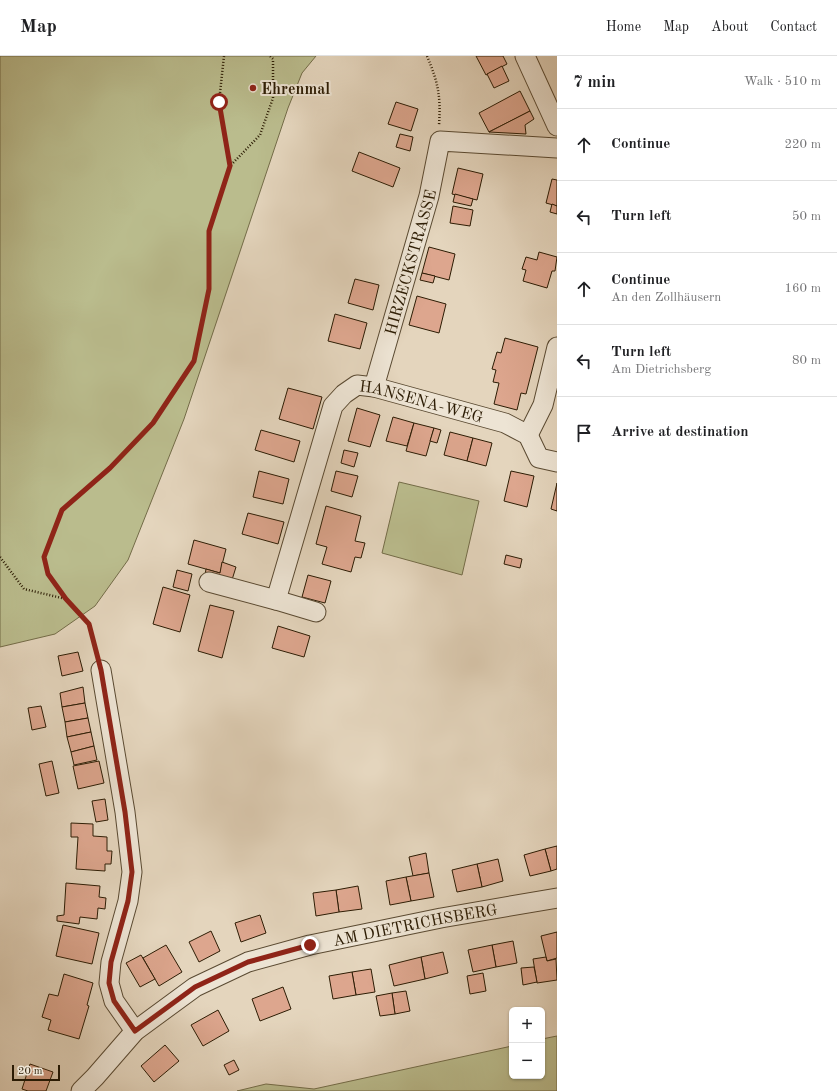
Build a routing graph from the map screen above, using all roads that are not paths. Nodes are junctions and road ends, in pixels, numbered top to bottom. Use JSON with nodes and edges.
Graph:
{"nodes":[{"id":1,"x":525,"y":56,"type":"edge"},
{"id":2,"x":557,"y":126,"type":"edge"},
{"id":3,"x":557,"y":148,"type":"edge"},
{"id":4,"x":557,"y":347,"type":"edge"},
{"id":5,"x":374,"y":388,"type":"junction"},
{"id":6,"x":528,"y":435,"type":"junction"},
{"id":7,"x":557,"y":462,"type":"edge"},
{"id":8,"x":210,"y":582,"type":"dead end"},
{"id":9,"x":276,"y":600,"type":"junction"},
{"id":10,"x":316,"y":612,"type":"dead end"},
{"id":11,"x":101,"y":670,"type":"road end"},
{"id":12,"x":557,"y":898,"type":"edge"},
{"id":13,"x":135,"y":1031,"type":"junction"},
{"id":14,"x":81,"y":1091,"type":"edge"}],
"edges":[{"from":1,"to":2,"type":"street"},
{"from":3,"to":5,"type":"street","name":"HIRZECKSTRASSE"},
{"from":4,"to":6,"type":"street"},
{"from":5,"to":6,"type":"street","name":"HANSENA-WEG"},
{"from":5,"to":9,"type":"street","name":"HANSENA-WEG"},
{"from":6,"to":7,"type":"street"},
{"from":8,"to":9,"type":"street"},
{"from":9,"to":10,"type":"street"},
{"from":11,"to":13,"type":"street"},
{"from":12,"to":13,"type":"street","name":"AM DIETRICHSBERG"},
{"from":13,"to":14,"type":"street","name":"AM DIETRICHSBERG"}]}
